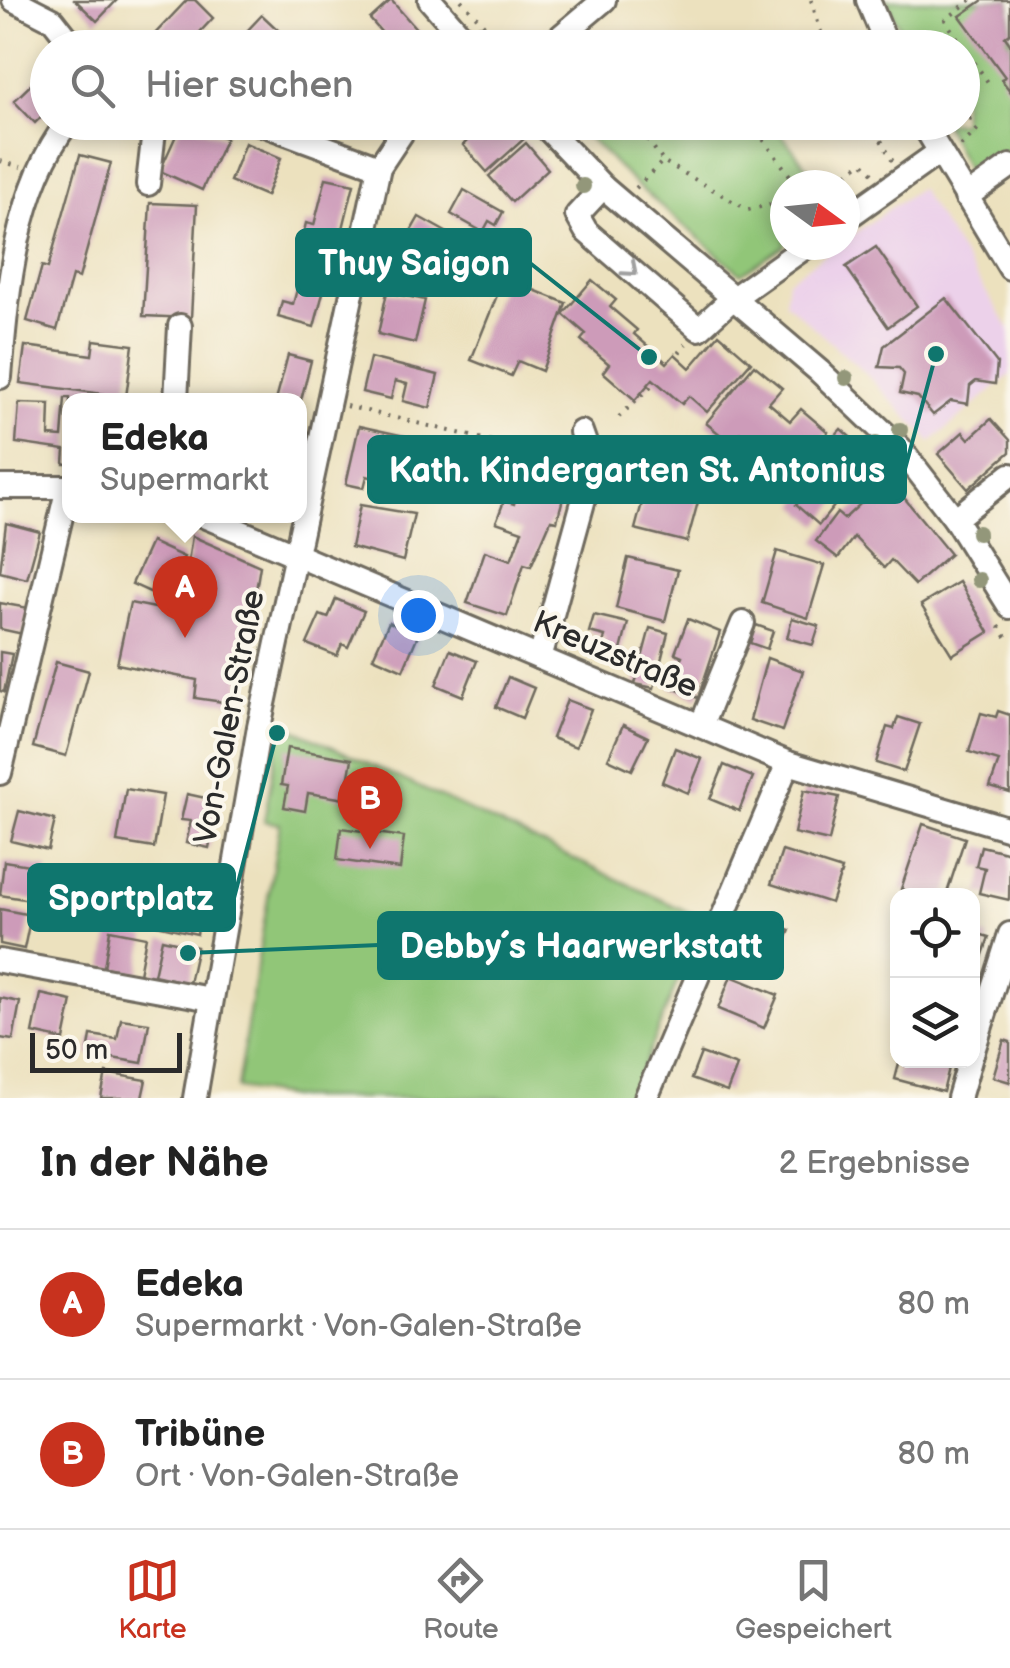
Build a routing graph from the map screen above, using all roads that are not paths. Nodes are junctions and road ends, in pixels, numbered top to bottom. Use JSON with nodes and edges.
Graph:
{"nodes":[{"id":1,"x":14,"y":0,"type":"edge"},
{"id":2,"x":430,"y":0,"type":"edge"},
{"id":3,"x":604,"y":0,"type":"edge"},
{"id":4,"x":868,"y":0,"type":"edge"},
{"id":5,"x":61,"y":30,"type":"edge"},
{"id":6,"x":454,"y":30,"type":"edge"},
{"id":7,"x":568,"y":30,"type":"edge"},
{"id":8,"x":880,"y":30,"type":"edge"},
{"id":9,"x":54,"y":140,"type":"edge"},
{"id":10,"x":153,"y":140,"type":"edge"},
{"id":11,"x":305,"y":140,"type":"edge"},
{"id":12,"x":397,"y":140,"type":"edge"},
{"id":13,"x":555,"y":140,"type":"edge"},
{"id":14,"x":931,"y":140,"type":"edge"},
{"id":15,"x":938,"y":153,"type":"junction"},
{"id":16,"x":1010,"y":166,"type":"edge"},
{"id":17,"x":379,"y":168,"type":"junction"},
{"id":18,"x":148,"y":184,"type":"dead end"},
{"id":19,"x":597,"y":194,"type":"junction"},
{"id":20,"x":966,"y":198,"type":"junction"},
{"id":21,"x":860,"y":208,"type":"edge"},
{"id":22,"x":787,"y":260,"type":"edge"},
{"id":23,"x":1010,"y":268,"type":"edge"},
{"id":24,"x":725,"y":305,"type":"junction"},
{"id":25,"x":180,"y":326,"type":"dead end"},
{"id":26,"x":0,"y":377,"type":"edge"},
{"id":27,"x":176,"y":393,"type":"edge"},
{"id":28,"x":581,"y":432,"type":"dead end"},
{"id":29,"x":1010,"y":475,"type":"edge"},
{"id":30,"x":0,"y":486,"type":"edge"},
{"id":31,"x":62,"y":487,"type":"edge"},
{"id":32,"x":307,"y":494,"type":"edge"},
{"id":33,"x":62,"y":516,"type":"edge"},
{"id":34,"x":955,"y":519,"type":"junction"},
{"id":35,"x":221,"y":523,"type":"edge"},
{"id":36,"x":301,"y":523,"type":"edge"},
{"id":37,"x":294,"y":553,"type":"junction"},
{"id":38,"x":1005,"y":616,"type":"edge"},
{"id":39,"x":742,"y":623,"type":"dead end"},
{"id":40,"x":540,"y":658,"type":"junction"},
{"id":41,"x":701,"y":726,"type":"junction"},
{"id":42,"x":788,"y":763,"type":"junction"},
{"id":43,"x":0,"y":773,"type":"edge"},
{"id":44,"x":1010,"y":829,"type":"edge"},
{"id":45,"x":1010,"y":934,"type":"edge"},
{"id":46,"x":0,"y":961,"type":"edge"},
{"id":47,"x":212,"y":999,"type":"junction"},
{"id":48,"x":980,"y":1031,"type":"edge"},
{"id":49,"x":969,"y":1068,"type":"edge"},
{"id":50,"x":195,"y":1098,"type":"edge"},
{"id":51,"x":646,"y":1098,"type":"edge"},
{"id":52,"x":959,"y":1098,"type":"edge"}],
"edges":[{"from":1,"to":5,"type":"street"},
{"from":2,"to":6,"type":"street"},
{"from":3,"to":7,"type":"street"},
{"from":4,"to":8,"type":"street"},
{"from":9,"to":26,"type":"street"},
{"from":10,"to":18,"type":"street"},
{"from":11,"to":17,"type":"street"},
{"from":12,"to":17,"type":"street","name":"Von-Galen-Straße"},
{"from":13,"to":19,"type":"street"},
{"from":14,"to":15,"type":"street"},
{"from":15,"to":20,"type":"street"},
{"from":15,"to":21,"type":"street"},
{"from":16,"to":20,"type":"street"},
{"from":17,"to":32,"type":"street","name":"Von-Galen-Straße"},
{"from":19,"to":24,"type":"street"},
{"from":19,"to":24,"type":"street","one_way":true},
{"from":20,"to":23,"type":"street"},
{"from":22,"to":24,"type":"street"},
{"from":24,"to":34,"type":"street"},
{"from":25,"to":27,"type":"street"},
{"from":28,"to":40,"type":"street"},
{"from":29,"to":34,"type":"street"},
{"from":30,"to":31,"type":"street"},
{"from":33,"to":43,"type":"street"},
{"from":34,"to":38,"type":"street"},
{"from":35,"to":37,"type":"street","name":"Kreuzstraße"},
{"from":36,"to":37,"type":"street","name":"Von-Galen-Straße"},
{"from":37,"to":40,"type":"street","name":"Kreuzstraße"},
{"from":37,"to":47,"type":"street","name":"Von-Galen-Straße"},
{"from":39,"to":41,"type":"street"},
{"from":40,"to":41,"type":"street","name":"Kreuzstraße"},
{"from":41,"to":42,"type":"street","name":"Kreuzstraße"},
{"from":42,"to":44,"type":"street","name":"Kreuzstraße"},
{"from":42,"to":51,"type":"street"},
{"from":45,"to":48,"type":"street"},
{"from":46,"to":47,"type":"street"},
{"from":47,"to":50,"type":"street","name":"Von-Galen-Straße"},
{"from":49,"to":52,"type":"street"}]}
